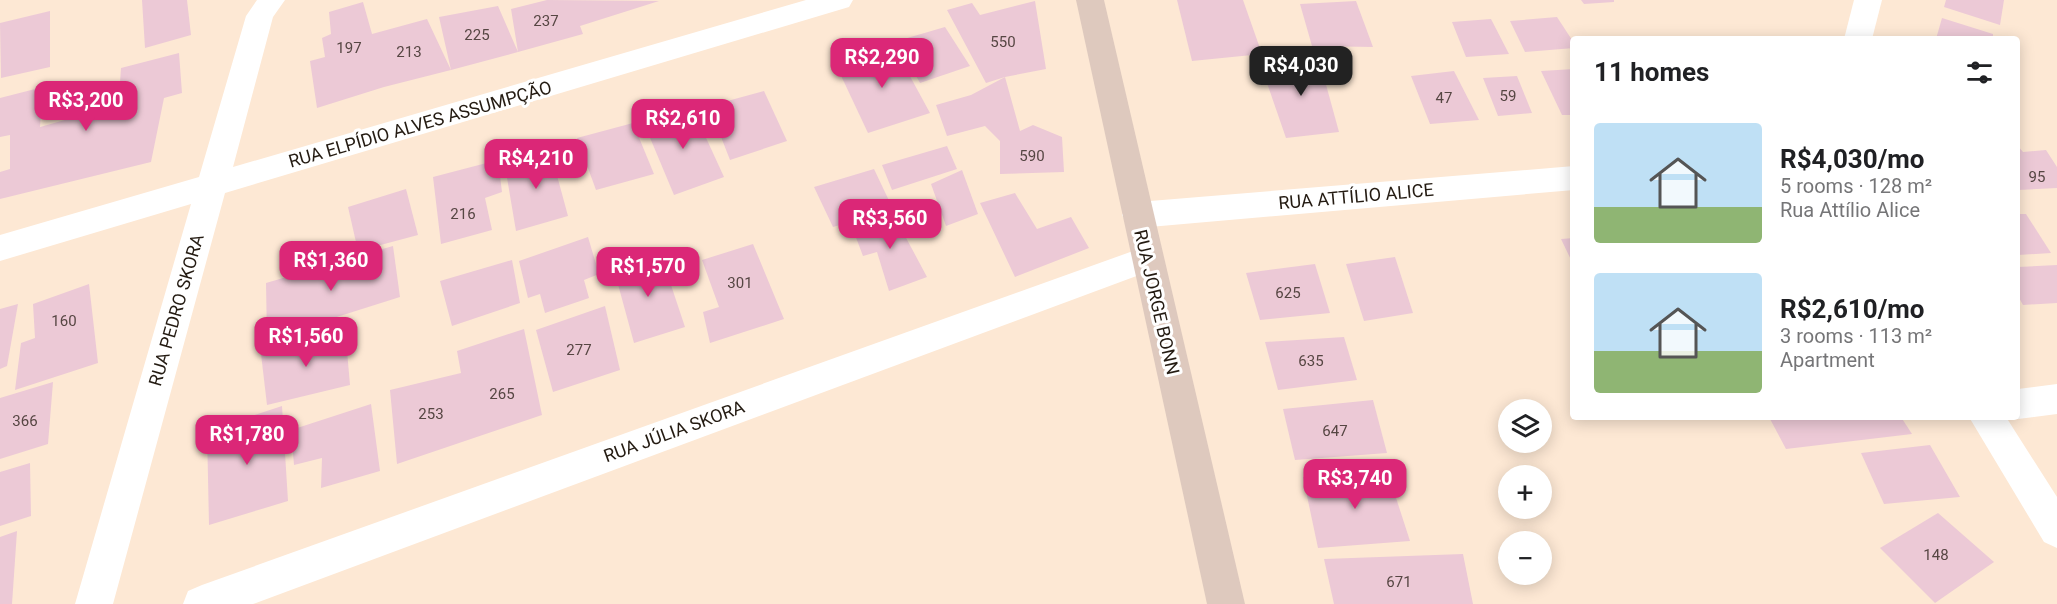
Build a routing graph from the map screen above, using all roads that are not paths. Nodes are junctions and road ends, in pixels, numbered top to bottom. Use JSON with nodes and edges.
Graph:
{"nodes":[{"id":1,"x":839,"y":0,"type":"edge"},
{"id":2,"x":1090,"y":0,"type":"edge"},
{"id":3,"x":1869,"y":0,"type":"edge"},
{"id":4,"x":258,"y":5,"type":"edge"},
{"id":5,"x":1859,"y":36,"type":"edge"},
{"id":6,"x":1570,"y":178,"type":"edge"},
{"id":7,"x":212,"y":186,"type":"junction"},
{"id":8,"x":1138,"y":215,"type":"junction"},
{"id":9,"x":0,"y":248,"type":"edge"},
{"id":10,"x":1147,"y":259,"type":"junction"},
{"id":11,"x":2057,"y":399,"type":"edge"},
{"id":12,"x":2020,"y":404,"type":"edge"},
{"id":13,"x":1989,"y":420,"type":"edge"},
{"id":14,"x":2057,"y":530,"type":"edge"},
{"id":15,"x":94,"y":604,"type":"edge"},
{"id":16,"x":202,"y":604,"type":"edge"},
{"id":17,"x":1226,"y":604,"type":"edge"}],
"edges":[{"from":1,"to":7,"type":"street","name":"RUA ELPÍDIO ALVES ASSUMPÇÃO"},
{"from":2,"to":8,"type":"street","name":"RUA JORGE BONN"},
{"from":3,"to":5,"type":"street"},
{"from":4,"to":7,"type":"street","name":"RUA PEDRO SKORA"},
{"from":6,"to":8,"type":"street","name":"RUA ATTÍLIO ALICE"},
{"from":7,"to":9,"type":"street","name":"RUA ELPÍDIO ALVES ASSUMPÇÃO"},
{"from":7,"to":15,"type":"street","name":"RUA PEDRO SKORA"},
{"from":8,"to":10,"type":"street","name":"RUA JORGE BONN"},
{"from":10,"to":16,"type":"street","name":"RUA JÚLIA SKORA"},
{"from":10,"to":17,"type":"street","name":"RUA JORGE BONN"},
{"from":11,"to":12,"type":"street"},
{"from":13,"to":14,"type":"street"}]}
